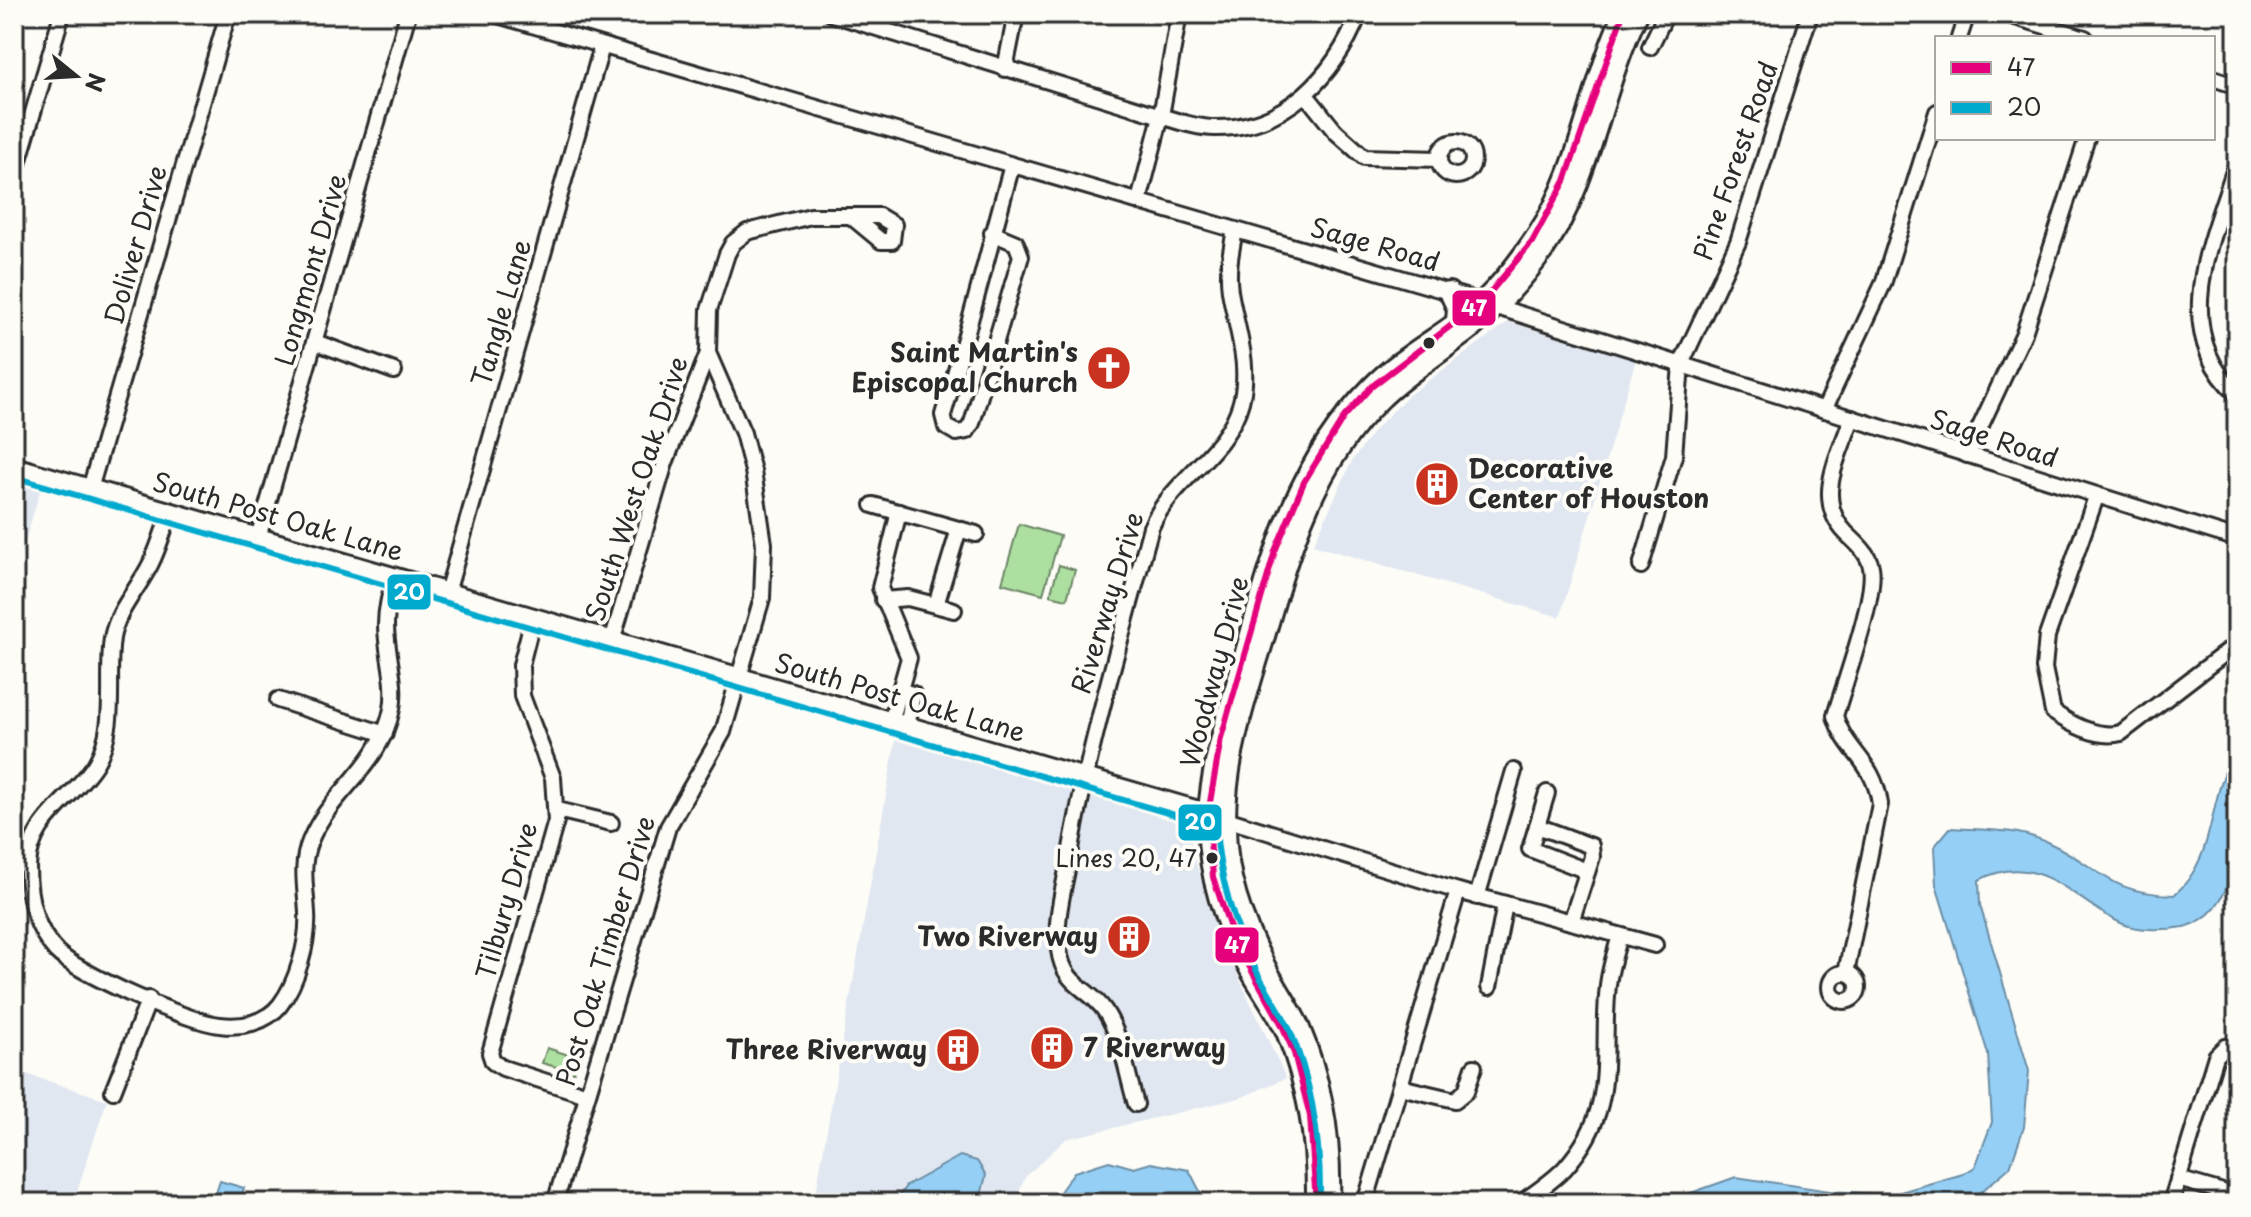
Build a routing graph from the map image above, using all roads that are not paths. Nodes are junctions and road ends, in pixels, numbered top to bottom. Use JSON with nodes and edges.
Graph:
{"nodes":[{"id":1,"x":62,"y":14,"type":"edge"},
{"id":2,"x":228,"y":14,"type":"edge"},
{"id":3,"x":408,"y":14,"type":"edge"},
{"id":4,"x":494,"y":14,"type":"edge"},
{"id":5,"x":832,"y":14,"type":"edge"},
{"id":6,"x":880,"y":14,"type":"edge"},
{"id":7,"x":1016,"y":14,"type":"edge"},
{"id":8,"x":1179,"y":14,"type":"edge"},
{"id":9,"x":1359,"y":14,"type":"edge"},
{"id":10,"x":1623,"y":14,"type":"edge"},
{"id":11,"x":1640,"y":14,"type":"edge"},
{"id":12,"x":1810,"y":14,"type":"edge"},
{"id":13,"x":1967,"y":14,"type":"edge"},
{"id":14,"x":2005,"y":14,"type":"edge"},
{"id":15,"x":1663,"y":19,"type":"edge"},
{"id":16,"x":893,"y":33,"type":"junction"},
{"id":17,"x":1960,"y":36,"type":"edge"},
{"id":18,"x":2078,"y":36,"type":"edge"},
{"id":19,"x":602,"y":46,"type":"junction"},
{"id":20,"x":1650,"y":47,"type":"dead end"},
{"id":21,"x":1005,"y":69,"type":"junction"},
{"id":22,"x":2215,"y":79,"type":"edge"},
{"id":23,"x":2237,"y":86,"type":"edge"},
{"id":24,"x":1306,"y":95,"type":"junction"},
{"id":25,"x":1161,"y":116,"type":"junction"},
{"id":26,"x":1592,"y":116,"type":"junction"},
{"id":27,"x":1935,"y":118,"type":"edge"},
{"id":28,"x":2086,"y":140,"type":"edge"},
{"id":29,"x":1439,"y":159,"type":"dead end"},
{"id":30,"x":2237,"y":162,"type":"edge"},
{"id":31,"x":1012,"y":165,"type":"junction"},
{"id":32,"x":14,"y":177,"type":"edge"},
{"id":33,"x":1139,"y":201,"type":"junction"},
{"id":34,"x":852,"y":217,"type":"dead end"},
{"id":35,"x":1235,"y":230,"type":"junction"},
{"id":36,"x":992,"y":233,"type":"junction"},
{"id":37,"x":1449,"y":292,"type":"junction"},
{"id":38,"x":1489,"y":305,"type":"junction"},
{"id":39,"x":1456,"y":321,"type":"junction"},
{"id":40,"x":968,"y":332,"type":"junction"},
{"id":41,"x":997,"y":339,"type":"junction"},
{"id":42,"x":313,"y":347,"type":"junction"},
{"id":43,"x":708,"y":353,"type":"junction"},
{"id":44,"x":1681,"y":364,"type":"junction"},
{"id":45,"x":394,"y":371,"type":"dead end"},
{"id":46,"x":2237,"y":394,"type":"edge"},
{"id":47,"x":1824,"y":410,"type":"junction"},
{"id":48,"x":1852,"y":418,"type":"junction"},
{"id":49,"x":1967,"y":455,"type":"junction"},
{"id":50,"x":14,"y":467,"type":"edge"},
{"id":51,"x":90,"y":489,"type":"junction"},
{"id":52,"x":2096,"y":497,"type":"junction"},
{"id":53,"x":873,"y":505,"type":"dead end"},
{"id":54,"x":170,"y":512,"type":"junction"},
{"id":55,"x":899,"y":512,"type":"junction"},
{"id":56,"x":1292,"y":523,"type":"junction"},
{"id":57,"x":959,"y":529,"type":"junction"},
{"id":58,"x":976,"y":534,"type":"dead end"},
{"id":59,"x":258,"y":538,"type":"junction"},
{"id":60,"x":2237,"y":539,"type":"edge"},
{"id":61,"x":1641,"y":566,"type":"dead end"},
{"id":62,"x":395,"y":578,"type":"junction"},
{"id":63,"x":447,"y":593,"type":"junction"},
{"id":64,"x":883,"y":600,"type":"junction"},
{"id":65,"x":936,"y":605,"type":"junction"},
{"id":66,"x":954,"y":610,"type":"dead end"},
{"id":67,"x":533,"y":618,"type":"junction"},
{"id":68,"x":612,"y":641,"type":"junction"},
{"id":69,"x":2237,"y":644,"type":"edge"},
{"id":70,"x":1248,"y":666,"type":"junction"},
{"id":71,"x":739,"y":678,"type":"junction"},
{"id":72,"x":278,"y":700,"type":"dead end"},
{"id":73,"x":899,"y":724,"type":"junction"},
{"id":74,"x":385,"y":734,"type":"junction"},
{"id":75,"x":1215,"y":765,"type":"junction"},
{"id":76,"x":1514,"y":771,"type":"dead end"},
{"id":77,"x":1083,"y":778,"type":"junction"},
{"id":78,"x":1547,"y":793,"type":"dead end"},
{"id":79,"x":1189,"y":809,"type":"junction"},
{"id":80,"x":557,"y":810,"type":"junction"},
{"id":81,"x":1217,"y":817,"type":"junction"},
{"id":82,"x":611,"y":823,"type":"dead end"},
{"id":83,"x":1537,"y":826,"type":"junction"},
{"id":84,"x":1587,"y":871,"type":"junction"},
{"id":85,"x":1458,"y":891,"type":"junction"},
{"id":86,"x":1477,"y":897,"type":"junction"},
{"id":87,"x":1505,"y":904,"type":"junction"},
{"id":88,"x":1571,"y":922,"type":"junction"},
{"id":89,"x":1620,"y":936,"type":"junction"},
{"id":90,"x":1655,"y":945,"type":"dead end"},
{"id":91,"x":1846,"y":973,"type":"dead end"},
{"id":92,"x":1489,"y":987,"type":"dead end"},
{"id":93,"x":149,"y":999,"type":"junction"},
{"id":94,"x":2231,"y":1046,"type":"edge"},
{"id":95,"x":1474,"y":1067,"type":"dead end"},
{"id":96,"x":1400,"y":1087,"type":"junction"},
{"id":97,"x":113,"y":1091,"type":"dead end"},
{"id":98,"x":587,"y":1095,"type":"junction"},
{"id":99,"x":1136,"y":1104,"type":"dead end"},
{"id":100,"x":2178,"y":1179,"type":"junction"},
{"id":101,"x":2237,"y":1196,"type":"edge"},
{"id":102,"x":1323,"y":1199,"type":"edge"},
{"id":103,"x":2174,"y":1202,"type":"edge"},
{"id":104,"x":555,"y":1203,"type":"edge"},
{"id":105,"x":1365,"y":1203,"type":"edge"},
{"id":106,"x":1521,"y":1203,"type":"edge"}],
"edges":[{"from":1,"to":32,"type":"street"},
{"from":2,"to":51,"type":"street","name":"Doliver Drive"},
{"from":3,"to":42,"type":"street","name":"Longmont Drive"},
{"from":4,"to":19,"type":"street","name":"Sage Road"},
{"from":5,"to":16,"type":"street"},
{"from":6,"to":16,"type":"street"},
{"from":7,"to":21,"type":"street"},
{"from":8,"to":25,"type":"street"},
{"from":9,"to":24,"type":"street"},
{"from":10,"to":26,"type":"main road","name":"Woodway Drive"},
{"from":11,"to":15,"type":"street"},
{"from":11,"to":26,"type":"main road","name":"Woodway Drive"},
{"from":12,"to":44,"type":"street","name":"Pine Forest Road"},
{"from":13,"to":17,"type":"street"},
{"from":14,"to":18,"type":"street"},
{"from":15,"to":20,"type":"street"},
{"from":16,"to":21,"type":"street"},
{"from":19,"to":31,"type":"street","name":"Sage Road"},
{"from":19,"to":63,"type":"street","name":"Tangle Lane"},
{"from":21,"to":25,"type":"street"},
{"from":22,"to":23,"type":"street"},
{"from":24,"to":25,"type":"street"},
{"from":24,"to":29,"type":"street"},
{"from":25,"to":33,"type":"street"},
{"from":26,"to":38,"type":"main road","name":"Woodway Drive"},
{"from":27,"to":47,"type":"street"},
{"from":28,"to":49,"type":"street"},
{"from":30,"to":46,"type":"street"},
{"from":31,"to":33,"type":"street","name":"Sage Road"},
{"from":31,"to":36,"type":"street"},
{"from":33,"to":35,"type":"street","name":"Sage Road"},
{"from":34,"to":43,"type":"street"},
{"from":35,"to":37,"type":"street","name":"Sage Road"},
{"from":35,"to":77,"type":"street","name":"Riverway Drive"},
{"from":36,"to":40,"type":"street"},
{"from":36,"to":41,"type":"street"},
{"from":37,"to":38,"type":"street","name":"Sage Road"},
{"from":37,"to":39,"type":"main road"},
{"from":38,"to":39,"type":"main road","name":"Woodway Drive"},
{"from":38,"to":44,"type":"street","name":"Sage Road"},
{"from":38,"to":56,"type":"main road","name":"Woodway Drive"},
{"from":39,"to":56,"type":"main road","name":"Woodway Drive"},
{"from":40,"to":41,"type":"street"},
{"from":40,"to":41,"type":"street"},
{"from":42,"to":45,"type":"street"},
{"from":42,"to":59,"type":"street","name":"Longmont Drive"},
{"from":43,"to":68,"type":"street","name":"South West Oak Drive"},
{"from":43,"to":71,"type":"street","name":"Post Oak Timber Drive"},
{"from":44,"to":47,"type":"street","name":"Sage Road"},
{"from":44,"to":61,"type":"street"},
{"from":47,"to":48,"type":"street","name":"Sage Road"},
{"from":48,"to":49,"type":"street","name":"Sage Road"},
{"from":48,"to":91,"type":"street"},
{"from":49,"to":52,"type":"street","name":"Sage Road"},
{"from":50,"to":51,"type":"main road","name":"South Post Oak Lane"},
{"from":51,"to":54,"type":"main road","name":"South Post Oak Lane"},
{"from":52,"to":60,"type":"street","name":"Sage Road"},
{"from":52,"to":69,"type":"street"},
{"from":53,"to":55,"type":"street"},
{"from":54,"to":59,"type":"main road","name":"South Post Oak Lane"},
{"from":54,"to":93,"type":"street"},
{"from":55,"to":57,"type":"street"},
{"from":55,"to":64,"type":"street"},
{"from":56,"to":70,"type":"main road","name":"Woodway Drive"},
{"from":57,"to":58,"type":"street"},
{"from":57,"to":65,"type":"street"},
{"from":59,"to":62,"type":"main road","name":"South Post Oak Lane"},
{"from":62,"to":63,"type":"main road","name":"South Post Oak Lane"},
{"from":62,"to":74,"type":"street"},
{"from":63,"to":67,"type":"main road","name":"South Post Oak Lane"},
{"from":64,"to":65,"type":"street"},
{"from":64,"to":73,"type":"street"},
{"from":65,"to":66,"type":"street"},
{"from":67,"to":68,"type":"main road","name":"South Post Oak Lane"},
{"from":67,"to":80,"type":"street","name":"Tilbury Drive"},
{"from":68,"to":71,"type":"main road","name":"South Post Oak Lane"},
{"from":70,"to":75,"type":"main road","name":"Woodway Drive"},
{"from":70,"to":81,"type":"main road","name":"Woodway Drive"},
{"from":71,"to":73,"type":"main road","name":"South Post Oak Lane"},
{"from":71,"to":98,"type":"street","name":"Post Oak Timber Drive"},
{"from":72,"to":74,"type":"street"},
{"from":73,"to":77,"type":"main road","name":"South Post Oak Lane"},
{"from":74,"to":93,"type":"street"},
{"from":75,"to":79,"type":"main road"},
{"from":75,"to":81,"type":"main road","name":"Woodway Drive"},
{"from":76,"to":86,"type":"street"},
{"from":77,"to":79,"type":"main road","name":"South Post Oak Lane"},
{"from":77,"to":99,"type":"street","name":"Riverway Drive"},
{"from":78,"to":83,"type":"street"},
{"from":79,"to":81,"type":"main road","name":"South Post Oak Lane"},
{"from":80,"to":82,"type":"street"},
{"from":80,"to":98,"type":"street","name":"Tilbury Drive"},
{"from":81,"to":85,"type":"street","name":"South Post Oak Lane"},
{"from":81,"to":102,"type":"main road","name":"Woodway Drive"},
{"from":83,"to":84,"type":"street"},
{"from":83,"to":84,"type":"street"},
{"from":84,"to":88,"type":"street"},
{"from":85,"to":86,"type":"street","name":"South Post Oak Lane"},
{"from":85,"to":96,"type":"street"},
{"from":86,"to":87,"type":"street","name":"South Post Oak Lane"},
{"from":87,"to":88,"type":"street","name":"South Post Oak Lane"},
{"from":87,"to":92,"type":"street"},
{"from":88,"to":89,"type":"street","name":"South Post Oak Lane"},
{"from":89,"to":90,"type":"street","name":"South Post Oak Lane"},
{"from":89,"to":106,"type":"street"},
{"from":93,"to":97,"type":"street"},
{"from":94,"to":100,"type":"street"},
{"from":95,"to":96,"type":"street"},
{"from":96,"to":105,"type":"street"},
{"from":98,"to":104,"type":"street","name":"Post Oak Timber Drive"},
{"from":100,"to":101,"type":"street"},
{"from":100,"to":103,"type":"street"}]}
